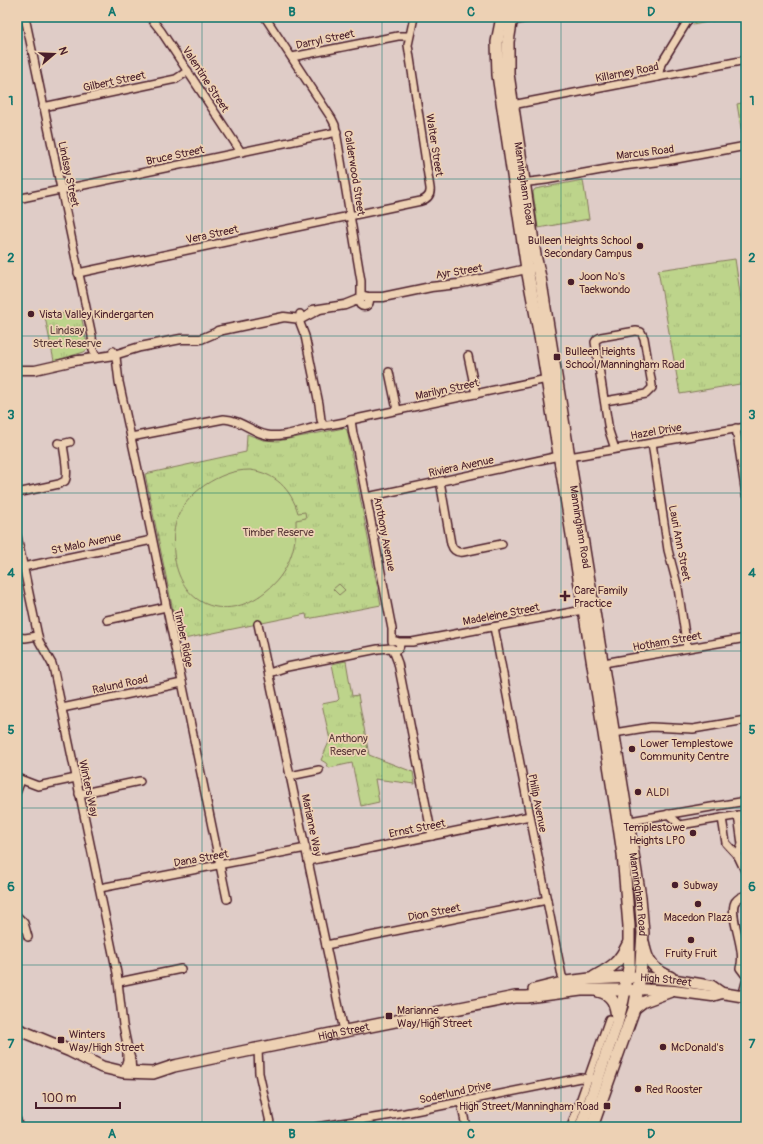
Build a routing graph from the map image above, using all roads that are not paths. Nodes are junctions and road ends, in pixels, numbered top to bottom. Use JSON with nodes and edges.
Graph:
{"nodes":[{"id":1,"x":24,"y":17,"type":"edge"},
{"id":2,"x":151,"y":17,"type":"edge"},
{"id":3,"x":265,"y":17,"type":"edge"},
{"id":4,"x":414,"y":17,"type":"edge"},
{"id":5,"x":534,"y":17,"type":"edge"},
{"id":6,"x":690,"y":17,"type":"edge"},
{"id":7,"x":17,"y":18,"type":"edge"},
{"id":8,"x":508,"y":18,"type":"edge"},
{"id":9,"x":409,"y":36,"type":"junction"},
{"id":10,"x":292,"y":57,"type":"junction"},
{"id":11,"x":664,"y":60,"type":"junction"},
{"id":12,"x":746,"y":60,"type":"edge"},
{"id":13,"x":188,"y":71,"type":"junction"},
{"id":14,"x":667,"y":75,"type":"junction"},
{"id":15,"x":658,"y":77,"type":"junction"},
{"id":16,"x":512,"y":105,"type":"junction"},
{"id":17,"x":43,"y":107,"type":"junction"},
{"id":18,"x":337,"y":132,"type":"junction"},
{"id":19,"x":746,"y":146,"type":"edge"},
{"id":20,"x":241,"y":152,"type":"junction"},
{"id":21,"x":522,"y":186,"type":"junction"},
{"id":22,"x":61,"y":190,"type":"junction"},
{"id":23,"x":17,"y":199,"type":"edge"},
{"id":24,"x":351,"y":216,"type":"junction"},
{"id":25,"x":532,"y":268,"type":"junction"},
{"id":26,"x":78,"y":273,"type":"junction"},
{"id":27,"x":364,"y":299,"type":"junction"},
{"id":28,"x":301,"y":317,"type":"junction"},
{"id":29,"x":114,"y":354,"type":"junction"},
{"id":30,"x":96,"y":355,"type":"junction"},
{"id":31,"x":468,"y":356,"type":"dead end"},
{"id":32,"x":389,"y":372,"type":"dead end"},
{"id":33,"x":18,"y":374,"type":"edge"},
{"id":34,"x":547,"y":379,"type":"junction"},
{"id":35,"x":476,"y":394,"type":"junction"},
{"id":36,"x":605,"y":401,"type":"junction"},
{"id":37,"x":397,"y":410,"type":"junction"},
{"id":38,"x":351,"y":420,"type":"junction"},
{"id":39,"x":324,"y":426,"type":"junction"},
{"id":40,"x":746,"y":427,"type":"edge"},
{"id":41,"x":736,"y":428,"type":"junction"},
{"id":42,"x":131,"y":437,"type":"junction"},
{"id":43,"x":64,"y":443,"type":"dead end"},
{"id":44,"x":652,"y":443,"type":"junction"},
{"id":45,"x":612,"y":450,"type":"junction"},
{"id":46,"x":564,"y":456,"type":"junction"},
{"id":47,"x":440,"y":481,"type":"junction"},
{"id":48,"x":17,"y":493,"type":"edge"},
{"id":49,"x":746,"y":495,"type":"edge"},
{"id":50,"x":367,"y":497,"type":"junction"},
{"id":51,"x":17,"y":536,"type":"edge"},
{"id":52,"x":152,"y":540,"type":"junction"},
{"id":53,"x":502,"y":544,"type":"dead end"},
{"id":54,"x":24,"y":567,"type":"junction"},
{"id":55,"x":166,"y":607,"type":"junction"},
{"id":56,"x":589,"y":609,"type":"junction"},
{"id":57,"x":107,"y":620,"type":"dead end"},
{"id":58,"x":258,"y":624,"type":"dead end"},
{"id":59,"x":494,"y":627,"type":"junction"},
{"id":60,"x":38,"y":636,"type":"junction"},
{"id":61,"x":17,"y":637,"type":"edge"},
{"id":62,"x":746,"y":638,"type":"edge"},
{"id":63,"x":395,"y":645,"type":"junction"},
{"id":64,"x":687,"y":648,"type":"junction"},
{"id":65,"x":598,"y":664,"type":"junction"},
{"id":66,"x":268,"y":671,"type":"junction"},
{"id":67,"x":182,"y":682,"type":"junction"},
{"id":68,"x":62,"y":708,"type":"junction"},
{"id":69,"x":746,"y":720,"type":"edge"},
{"id":70,"x":614,"y":733,"type":"junction"},
{"id":71,"x":319,"y":770,"type":"dead end"},
{"id":72,"x":290,"y":776,"type":"junction"},
{"id":73,"x":76,"y":778,"type":"junction"},
{"id":74,"x":19,"y":779,"type":"edge"},
{"id":75,"x":140,"y":781,"type":"dead end"},
{"id":76,"x":17,"y":791,"type":"edge"},
{"id":77,"x":80,"y":794,"type":"junction"},
{"id":78,"x":746,"y":801,"type":"edge"},
{"id":79,"x":668,"y":814,"type":"junction"},
{"id":80,"x":746,"y":814,"type":"edge"},
{"id":81,"x":738,"y":815,"type":"junction"},
{"id":82,"x":530,"y":816,"type":"junction"},
{"id":83,"x":722,"y":818,"type":"junction"},
{"id":84,"x":623,"y":822,"type":"junction"},
{"id":85,"x":432,"y":836,"type":"junction"},
{"id":86,"x":742,"y":844,"type":"junction"},
{"id":87,"x":306,"y":848,"type":"junction"},
{"id":88,"x":730,"y":848,"type":"junction"},
{"id":89,"x":738,"y":856,"type":"junction"},
{"id":90,"x":308,"y":861,"type":"junction"},
{"id":91,"x":220,"y":865,"type":"junction"},
{"id":92,"x":746,"y":873,"type":"edge"},
{"id":93,"x":100,"y":888,"type":"junction"},
{"id":94,"x":746,"y":895,"type":"edge"},
{"id":95,"x":227,"y":899,"type":"dead end"},
{"id":96,"x":546,"y":900,"type":"junction"},
{"id":97,"x":17,"y":916,"type":"edge"},
{"id":98,"x":643,"y":933,"type":"junction"},
{"id":99,"x":28,"y":937,"type":"dead end"},
{"id":100,"x":630,"y":940,"type":"junction"},
{"id":101,"x":326,"y":945,"type":"junction"},
{"id":102,"x":181,"y":969,"type":"dead end"},
{"id":103,"x":640,"y":976,"type":"junction"},
{"id":104,"x":746,"y":976,"type":"edge"},
{"id":105,"x":627,"y":977,"type":"junction"},
{"id":106,"x":590,"y":979,"type":"junction"},
{"id":107,"x":676,"y":980,"type":"junction"},
{"id":108,"x":118,"y":982,"type":"junction"},
{"id":109,"x":566,"y":982,"type":"junction"},
{"id":110,"x":746,"y":982,"type":"edge"},
{"id":111,"x":638,"y":989,"type":"junction"},
{"id":112,"x":595,"y":990,"type":"junction"},
{"id":113,"x":625,"y":990,"type":"junction"},
{"id":114,"x":674,"y":991,"type":"junction"},
{"id":115,"x":722,"y":993,"type":"junction"},
{"id":116,"x":514,"y":997,"type":"junction"},
{"id":117,"x":744,"y":997,"type":"edge"},
{"id":118,"x":634,"y":1009,"type":"junction"},
{"id":119,"x":613,"y":1021,"type":"junction"},
{"id":120,"x":17,"y":1029,"type":"edge"},
{"id":121,"x":344,"y":1031,"type":"junction"},
{"id":122,"x":255,"y":1049,"type":"junction"},
{"id":123,"x":128,"y":1069,"type":"junction"},
{"id":124,"x":593,"y":1078,"type":"junction"},
{"id":125,"x":460,"y":1102,"type":"junction"},
{"id":126,"x":17,"y":1120,"type":"edge"},
{"id":127,"x":352,"y":1124,"type":"edge"},
{"id":128,"x":18,"y":1127,"type":"edge"},
{"id":129,"x":271,"y":1127,"type":"edge"},
{"id":130,"x":316,"y":1127,"type":"edge"},
{"id":131,"x":466,"y":1127,"type":"edge"},
{"id":132,"x":571,"y":1127,"type":"edge"},
{"id":133,"x":581,"y":1127,"type":"edge"},
{"id":134,"x":592,"y":1127,"type":"edge"}],
"edges":[{"from":1,"to":7,"type":"street"},
{"from":1,"to":17,"type":"street","name":"Lindsay Street"},
{"from":2,"to":13,"type":"street","name":"Valentine Street"},
{"from":3,"to":10,"type":"street","name":"Calderwood Street"},
{"from":4,"to":9,"type":"street","name":"Walter Street"},
{"from":5,"to":8,"type":"street"},
{"from":6,"to":11,"type":"street"},
{"from":8,"to":16,"type":"main road","name":"Manningham Road"},
{"from":8,"to":21,"type":"main road","name":"Manningham Road"},
{"from":9,"to":10,"type":"street","name":"Darryl Street"},
{"from":9,"to":24,"type":"street","name":"Walter Street"},
{"from":10,"to":18,"type":"street","name":"Calderwood Street"},
{"from":11,"to":14,"type":"street"},
{"from":11,"to":15,"type":"street"},
{"from":12,"to":14,"type":"street","name":"Killarney Road"},
{"from":13,"to":17,"type":"street","name":"Gilbert Street"},
{"from":13,"to":20,"type":"street","name":"Valentine Street"},
{"from":14,"to":15,"type":"street","name":"Killarney Road"},
{"from":15,"to":16,"type":"street","name":"Killarney Road"},
{"from":16,"to":21,"type":"main road","name":"Manningham Road"},
{"from":17,"to":22,"type":"street","name":"Lindsay Street"},
{"from":18,"to":20,"type":"street","name":"Bruce Street"},
{"from":18,"to":24,"type":"street","name":"Calderwood Street"},
{"from":19,"to":21,"type":"street","name":"Marcus Road"},
{"from":20,"to":22,"type":"street","name":"Bruce Street"},
{"from":21,"to":25,"type":"main road","name":"Manningham Road"},
{"from":22,"to":23,"type":"street","name":"Bruce Street"},
{"from":22,"to":26,"type":"street","name":"Lindsay Street"},
{"from":24,"to":26,"type":"street","name":"Vera Street"},
{"from":24,"to":27,"type":"street","name":"Calderwood Street"},
{"from":25,"to":27,"type":"street","name":"Ayr Street"},
{"from":25,"to":34,"type":"main road","name":"Manningham Road"},
{"from":25,"to":46,"type":"main road","name":"Manningham Road"},
{"from":26,"to":30,"type":"street","name":"Lindsay Street"},
{"from":27,"to":28,"type":"street","name":"Ayr Street"},
{"from":28,"to":29,"type":"street","name":"Ayr Street"},
{"from":28,"to":39,"type":"street"},
{"from":29,"to":30,"type":"street","name":"Ayr Street"},
{"from":29,"to":42,"type":"street","name":"Timber Ridge"},
{"from":30,"to":33,"type":"street","name":"Ayr Street"},
{"from":31,"to":35,"type":"street"},
{"from":32,"to":37,"type":"street"},
{"from":34,"to":35,"type":"street","name":"Marilyn Street"},
{"from":34,"to":46,"type":"main road","name":"Manningham Road"},
{"from":35,"to":37,"type":"street","name":"Marilyn Street"},
{"from":36,"to":36,"type":"street"},
{"from":36,"to":45,"type":"street"},
{"from":37,"to":38,"type":"street","name":"Marilyn Street"},
{"from":38,"to":39,"type":"street","name":"Marilyn Street"},
{"from":38,"to":50,"type":"street","name":"Anthony Avenue"},
{"from":39,"to":42,"type":"street","name":"Marilyn Street"},
{"from":40,"to":41,"type":"street","name":"Hazel Drive"},
{"from":41,"to":44,"type":"street","name":"Hazel Drive"},
{"from":41,"to":49,"type":"street"},
{"from":42,"to":52,"type":"street","name":"Timber Ridge"},
{"from":43,"to":48,"type":"street"},
{"from":44,"to":45,"type":"street","name":"Hazel Drive"},
{"from":44,"to":64,"type":"street","name":"Lauri Ann Street"},
{"from":45,"to":46,"type":"street","name":"Hazel Drive"},
{"from":46,"to":47,"type":"street","name":"Riviera Avenue"},
{"from":46,"to":56,"type":"main road","name":"Manningham Road"},
{"from":47,"to":50,"type":"street","name":"Riviera Avenue"},
{"from":47,"to":53,"type":"street"},
{"from":50,"to":63,"type":"street","name":"Anthony Avenue"},
{"from":51,"to":54,"type":"street","name":"Winters Way"},
{"from":52,"to":54,"type":"street","name":"St Malo Avenue"},
{"from":52,"to":55,"type":"street","name":"Timber Ridge"},
{"from":54,"to":60,"type":"street","name":"Winters Way"},
{"from":55,"to":57,"type":"street"},
{"from":55,"to":67,"type":"street","name":"Timber Ridge"},
{"from":56,"to":59,"type":"street","name":"Madeleine Street"},
{"from":56,"to":65,"type":"main road","name":"Manningham Road"},
{"from":58,"to":66,"type":"street","name":"Marianne Way"},
{"from":59,"to":63,"type":"street","name":"Madeleine Street"},
{"from":59,"to":82,"type":"street","name":"Philip Avenue"},
{"from":60,"to":61,"type":"street"},
{"from":60,"to":68,"type":"street","name":"Winters Way"},
{"from":62,"to":64,"type":"street","name":"Hotham Street"},
{"from":63,"to":66,"type":"street","name":"Madeleine Street"},
{"from":63,"to":85,"type":"street","name":"Anthony Avenue"},
{"from":64,"to":65,"type":"street","name":"Hotham Street"},
{"from":65,"to":70,"type":"main road","name":"Manningham Road"},
{"from":65,"to":84,"type":"main road","name":"Manningham Road"},
{"from":66,"to":72,"type":"street","name":"Marianne Way"},
{"from":67,"to":68,"type":"street","name":"Ralund Road"},
{"from":67,"to":91,"type":"street","name":"Timber Ridge"},
{"from":68,"to":73,"type":"street","name":"Winters Way"},
{"from":69,"to":70,"type":"street"},
{"from":70,"to":84,"type":"main road","name":"Manningham Road"},
{"from":71,"to":72,"type":"street"},
{"from":72,"to":87,"type":"street","name":"Marianne Way"},
{"from":73,"to":74,"type":"street"},
{"from":73,"to":77,"type":"street","name":"Winters Way"},
{"from":74,"to":76,"type":"street"},
{"from":75,"to":77,"type":"street"},
{"from":77,"to":93,"type":"street","name":"Winters Way"},
{"from":78,"to":79,"type":"street"},
{"from":79,"to":83,"type":"street"},
{"from":79,"to":84,"type":"street"},
{"from":80,"to":81,"type":"street"},
{"from":81,"to":83,"type":"street"},
{"from":81,"to":86,"type":"street"},
{"from":82,"to":85,"type":"street","name":"Ernst Street"},
{"from":82,"to":96,"type":"street","name":"Philip Avenue"},
{"from":83,"to":88,"type":"street"},
{"from":84,"to":98,"type":"main road","name":"Manningham Road"},
{"from":84,"to":100,"type":"main road","name":"Manningham Road"},
{"from":85,"to":90,"type":"street","name":"Ernst Street"},
{"from":86,"to":88,"type":"street"},
{"from":86,"to":89,"type":"street"},
{"from":87,"to":90,"type":"street","name":"Marianne Way"},
{"from":87,"to":91,"type":"street","name":"Dana Street"},
{"from":88,"to":89,"type":"street"},
{"from":89,"to":92,"type":"street"},
{"from":90,"to":101,"type":"street","name":"Marianne Way"},
{"from":91,"to":93,"type":"street","name":"Dana Street"},
{"from":91,"to":95,"type":"street","name":"Timber Ridge"},
{"from":93,"to":108,"type":"street","name":"Winters Way"},
{"from":94,"to":104,"type":"street"},
{"from":96,"to":101,"type":"street","name":"Dion Street"},
{"from":96,"to":109,"type":"street","name":"Philip Avenue"},
{"from":97,"to":99,"type":"street"},
{"from":98,"to":103,"type":"main road","name":"Manningham Road"},
{"from":98,"to":107,"type":"main road"},
{"from":100,"to":105,"type":"main road","name":"Manningham Road"},
{"from":100,"to":106,"type":"main road"},
{"from":101,"to":121,"type":"street","name":"Marianne Way"},
{"from":102,"to":108,"type":"street"},
{"from":103,"to":105,"type":"main road","name":"High Street"},
{"from":103,"to":107,"type":"main road","name":"High Street"},
{"from":103,"to":111,"type":"main road","name":"Manningham Road"},
{"from":105,"to":106,"type":"main road","name":"High Street"},
{"from":105,"to":113,"type":"main road","name":"Manningham Road"},
{"from":106,"to":109,"type":"main road","name":"High Street"},
{"from":107,"to":115,"type":"main road","name":"High Street"},
{"from":108,"to":123,"type":"street","name":"Winters Way"},
{"from":109,"to":116,"type":"main road","name":"High Street"},
{"from":110,"to":117,"type":"street"},
{"from":111,"to":113,"type":"main road","name":"High Street"},
{"from":111,"to":114,"type":"main road","name":"High Street"},
{"from":111,"to":118,"type":"main road","name":"Manningham Road"},
{"from":112,"to":113,"type":"main road","name":"High Street"},
{"from":112,"to":116,"type":"main road","name":"High Street"},
{"from":112,"to":119,"type":"main road"},
{"from":113,"to":119,"type":"main road","name":"Manningham Road"},
{"from":114,"to":115,"type":"main road","name":"High Street"},
{"from":114,"to":118,"type":"main road"},
{"from":115,"to":117,"type":"main road","name":"High Street"},
{"from":116,"to":121,"type":"main road","name":"High Street"},
{"from":118,"to":134,"type":"main road","name":"Manningham Road"},
{"from":119,"to":124,"type":"main road","name":"Manningham Road"},
{"from":120,"to":123,"type":"main road","name":"High Street"},
{"from":121,"to":122,"type":"main road","name":"High Street"},
{"from":122,"to":123,"type":"main road","name":"High Street"},
{"from":122,"to":129,"type":"street"},
{"from":124,"to":125,"type":"street","name":"Soderlund Drive"},
{"from":124,"to":132,"type":"street","name":"Manningham Road"},
{"from":124,"to":133,"type":"main road","name":"Manningham Road"},
{"from":125,"to":127,"type":"street","name":"Soderlund Drive"},
{"from":125,"to":131,"type":"street"},
{"from":126,"to":128,"type":"street"},
{"from":127,"to":130,"type":"street","name":"Soderlund Drive"}]}
